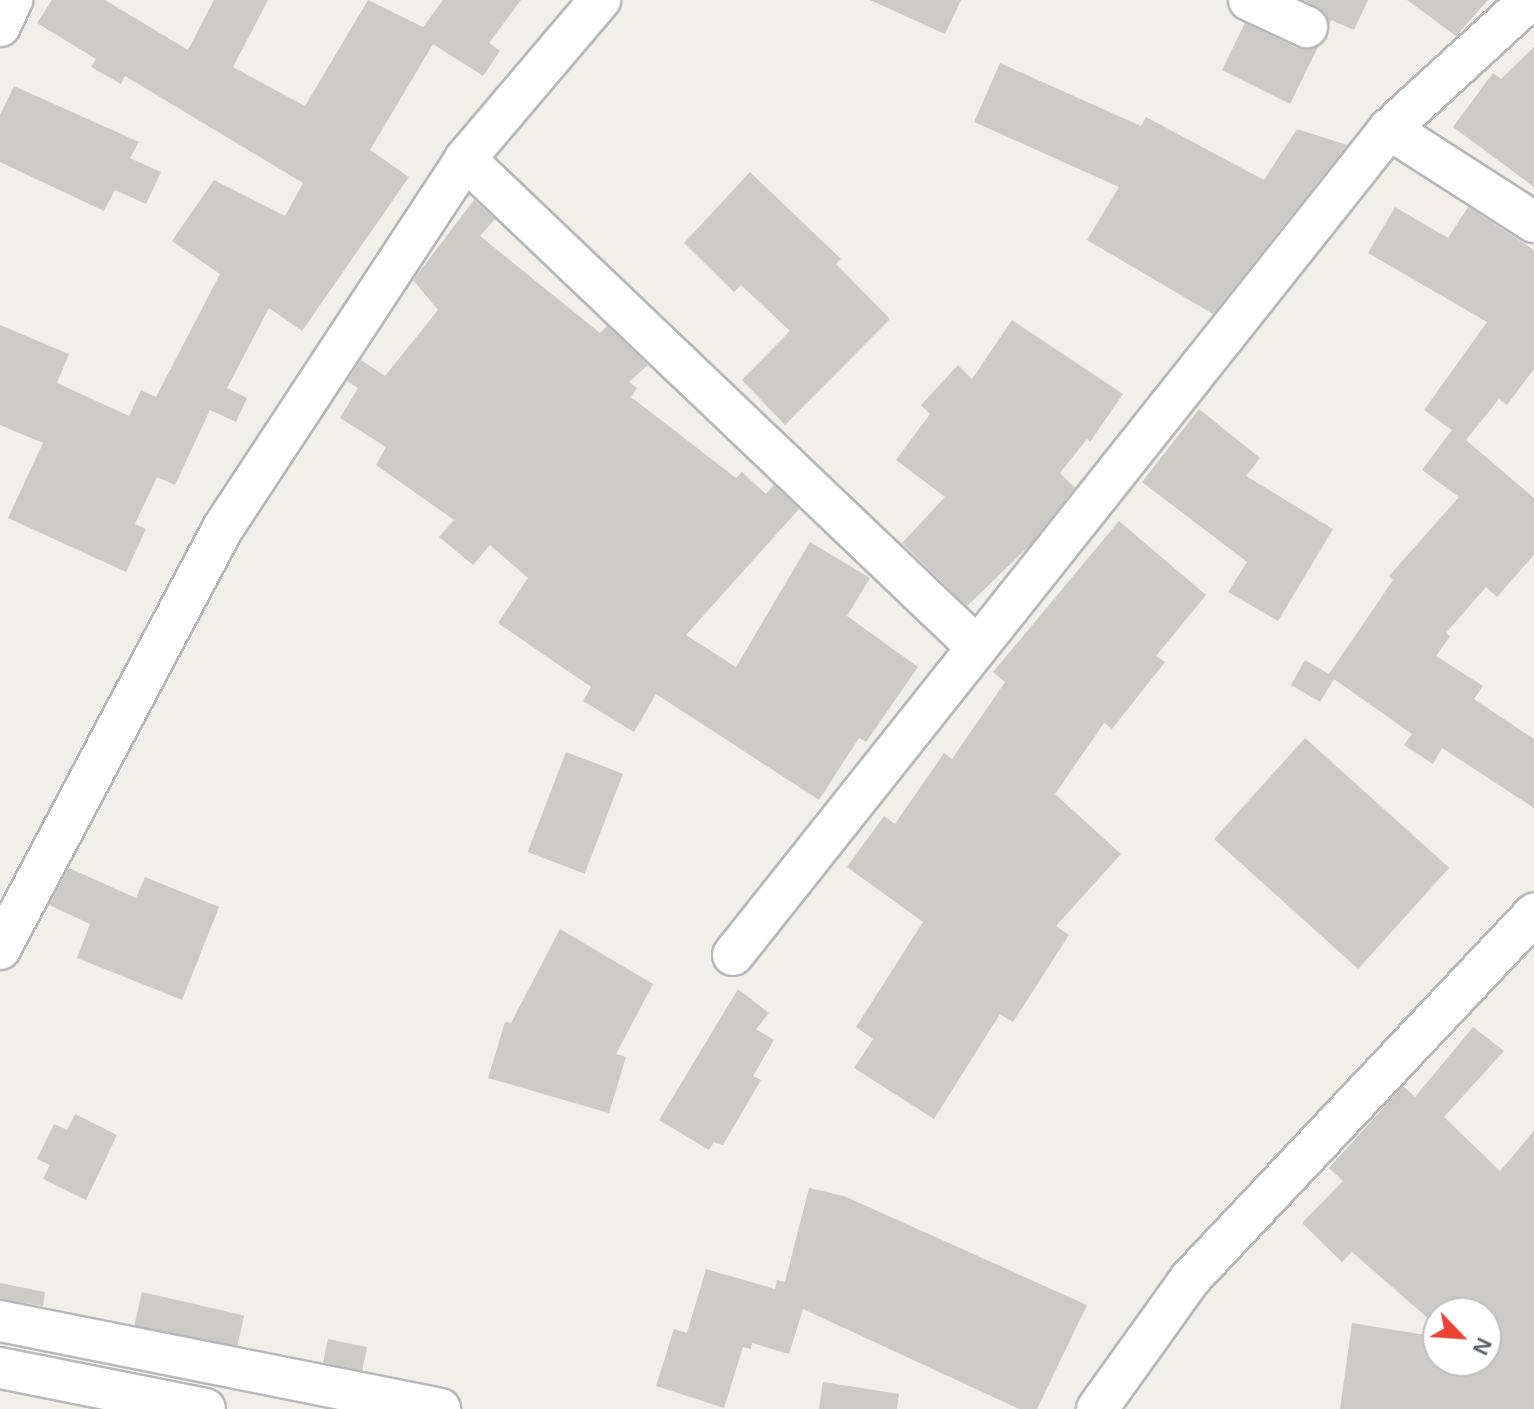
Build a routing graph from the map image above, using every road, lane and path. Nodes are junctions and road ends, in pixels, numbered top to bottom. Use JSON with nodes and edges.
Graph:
{"nodes":[{"id":1,"x":12,"y":0,"type":"edge"},
{"id":2,"x":600,"y":0,"type":"edge"},
{"id":3,"x":1249,"y":0,"type":"edge"},
{"id":4,"x":1530,"y":0,"type":"edge"},
{"id":5,"x":0,"y":26,"type":"edge"},
{"id":6,"x":1307,"y":27,"type":"dead end"},
{"id":7,"x":1389,"y":129,"type":"junction"},
{"id":8,"x":465,"y":159,"type":"junction"},
{"id":9,"x":1534,"y":222,"type":"edge"},
{"id":10,"x":977,"y":647,"type":"junction"},
{"id":11,"x":1534,"y":914,"type":"edge"},
{"id":12,"x":0,"y":949,"type":"edge"},
{"id":13,"x":733,"y":955,"type":"dead end"},
{"id":14,"x":0,"y":1321,"type":"edge"},
{"id":15,"x":57,"y":1334,"type":"junction"},
{"id":16,"x":0,"y":1368,"type":"edge"},
{"id":17,"x":47,"y":1379,"type":"junction"},
{"id":18,"x":205,"y":1409,"type":"edge"},
{"id":19,"x":440,"y":1409,"type":"edge"},
{"id":20,"x":1097,"y":1409,"type":"edge"}],
"edges":[{"from":1,"to":5,"type":"street"},
{"from":2,"to":8,"type":"street"},
{"from":3,"to":6,"type":"street"},
{"from":4,"to":7,"type":"street"},
{"from":7,"to":9,"type":"street"},
{"from":7,"to":10,"type":"street"},
{"from":8,"to":10,"type":"street"},
{"from":8,"to":12,"type":"street"},
{"from":10,"to":13,"type":"street"},
{"from":11,"to":20,"type":"street"},
{"from":14,"to":15,"type":"street"},
{"from":15,"to":17,"type":"street"},
{"from":15,"to":19,"type":"street"},
{"from":16,"to":17,"type":"street"},
{"from":17,"to":18,"type":"street"}]}
